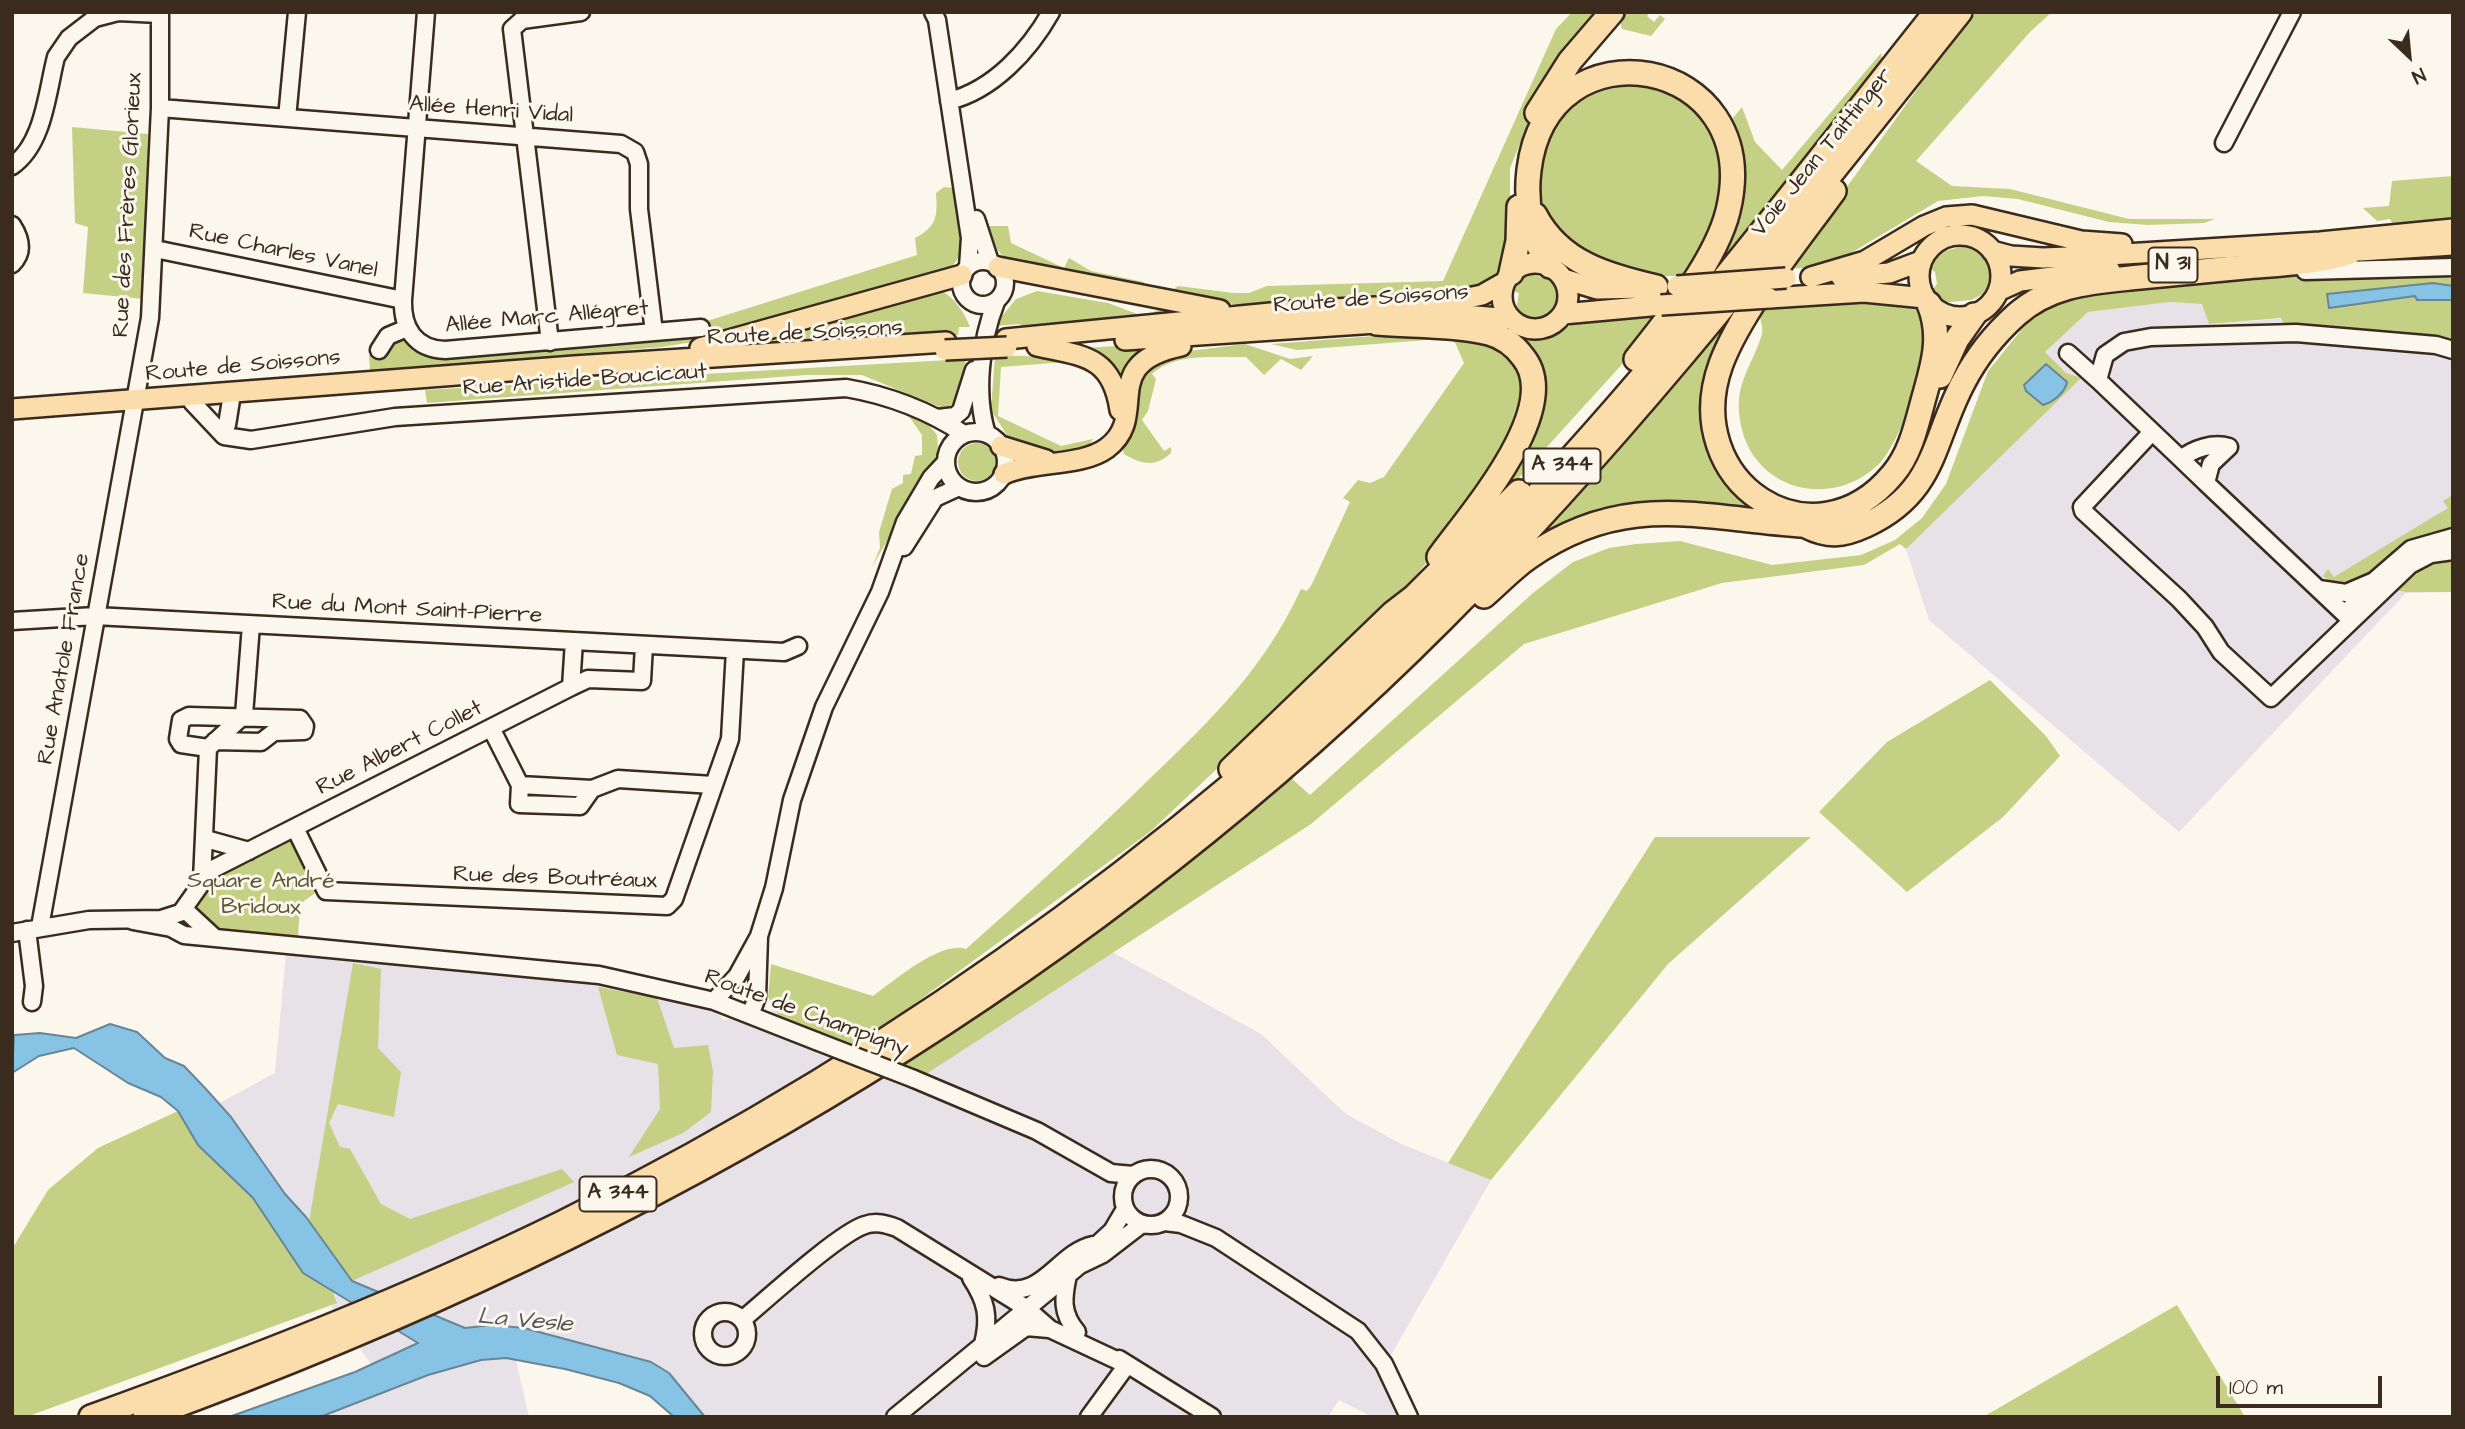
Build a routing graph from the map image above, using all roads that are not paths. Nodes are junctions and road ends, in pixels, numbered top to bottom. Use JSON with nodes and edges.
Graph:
{"nodes":[{"id":1,"x":297,"y":12,"type":"edge"},
{"id":2,"x":426,"y":12,"type":"edge"},
{"id":3,"x":581,"y":12,"type":"edge"},
{"id":4,"x":933,"y":12,"type":"edge"},
{"id":5,"x":1051,"y":12,"type":"edge"},
{"id":6,"x":1612,"y":12,"type":"edge"},
{"id":7,"x":2292,"y":12,"type":"edge"},
{"id":8,"x":160,"y":13,"type":"edge"},
{"id":9,"x":1950,"y":14,"type":"edge"},
{"id":10,"x":515,"y":17,"type":"edge"},
{"id":11,"x":949,"y":101,"type":"junction"},
{"id":12,"x":160,"y":108,"type":"junction"},
{"id":13,"x":288,"y":118,"type":"junction"},
{"id":14,"x":417,"y":128,"type":"junction"},
{"id":15,"x":525,"y":136,"type":"junction"},
{"id":16,"x":2224,"y":143,"type":"dead end"},
{"id":17,"x":12,"y":166,"type":"edge"},
{"id":18,"x":1530,"y":206,"type":"junction"},
{"id":19,"x":12,"y":225,"type":"edge"},
{"id":20,"x":2453,"y":229,"type":"edge"},
{"id":21,"x":2453,"y":245,"type":"edge"},
{"id":22,"x":2203,"y":247,"type":"junction"},
{"id":23,"x":155,"y":249,"type":"junction"},
{"id":24,"x":1992,"y":251,"type":"junction"},
{"id":25,"x":2350,"y":252,"type":"junction"},
{"id":26,"x":1921,"y":261,"type":"junction"},
{"id":27,"x":12,"y":264,"type":"edge"},
{"id":28,"x":994,"y":265,"type":"junction"},
{"id":29,"x":2453,"y":267,"type":"edge"},
{"id":30,"x":2230,"y":268,"type":"junction"},
{"id":31,"x":965,"y":271,"type":"junction"},
{"id":32,"x":1557,"y":273,"type":"junction"},
{"id":33,"x":1508,"y":277,"type":"junction"},
{"id":34,"x":1811,"y":277,"type":"junction"},
{"id":35,"x":1998,"y":291,"type":"junction"},
{"id":36,"x":1665,"y":293,"type":"junction"},
{"id":37,"x":403,"y":300,"type":"junction"},
{"id":38,"x":969,"y":301,"type":"junction"},
{"id":39,"x":1927,"y":301,"type":"junction"},
{"id":40,"x":996,"y":302,"type":"junction"},
{"id":41,"x":1291,"y":311,"type":"junction"},
{"id":42,"x":1563,"y":314,"type":"junction"},
{"id":43,"x":1974,"y":315,"type":"junction"},
{"id":44,"x":1511,"y":320,"type":"junction"},
{"id":45,"x":1377,"y":323,"type":"junction"},
{"id":46,"x":407,"y":328,"type":"junction"},
{"id":47,"x":701,"y":328,"type":"dead end"},
{"id":48,"x":654,"y":332,"type":"junction"},
{"id":49,"x":1231,"y":335,"type":"junction"},
{"id":50,"x":550,"y":341,"type":"junction"},
{"id":51,"x":1007,"y":343,"type":"junction"},
{"id":52,"x":946,"y":346,"type":"junction"},
{"id":53,"x":1037,"y":346,"type":"junction"},
{"id":54,"x":379,"y":350,"type":"dead end"},
{"id":55,"x":2453,"y":350,"type":"edge"},
{"id":56,"x":2068,"y":353,"type":"dead end"},
{"id":57,"x":574,"y":366,"type":"junction"},
{"id":58,"x":974,"y":370,"type":"junction"},
{"id":59,"x":2098,"y":380,"type":"junction"},
{"id":60,"x":331,"y":388,"type":"junction"},
{"id":61,"x":200,"y":399,"type":"junction"},
{"id":62,"x":136,"y":400,"type":"junction"},
{"id":63,"x":231,"y":400,"type":"junction"},
{"id":64,"x":12,"y":409,"type":"edge"},
{"id":65,"x":936,"y":417,"type":"junction"},
{"id":66,"x":227,"y":425,"type":"junction"},
{"id":67,"x":2151,"y":432,"type":"junction"},
{"id":68,"x":965,"y":433,"type":"junction"},
{"id":69,"x":238,"y":440,"type":"junction"},
{"id":70,"x":994,"y":440,"type":"junction"},
{"id":71,"x":1114,"y":441,"type":"junction"},
{"id":72,"x":947,"y":456,"type":"junction"},
{"id":73,"x":2181,"y":459,"type":"junction"},
{"id":74,"x":1054,"y":461,"type":"junction"},
{"id":75,"x":1003,"y":474,"type":"junction"},
{"id":76,"x":2206,"y":483,"type":"junction"},
{"id":77,"x":959,"y":487,"type":"junction"},
{"id":78,"x":1806,"y":526,"type":"junction"},
{"id":79,"x":2453,"y":537,"type":"edge"},
{"id":80,"x":2453,"y":551,"type":"edge"},
{"id":81,"x":890,"y":566,"type":"junction"},
{"id":82,"x":2374,"y":581,"type":"junction"},
{"id":83,"x":2319,"y":589,"type":"junction"},
{"id":84,"x":1393,"y":613,"type":"junction"},
{"id":85,"x":95,"y":616,"type":"junction"},
{"id":86,"x":2348,"y":617,"type":"junction"},
{"id":87,"x":12,"y":621,"type":"edge"},
{"id":88,"x":1438,"y":624,"type":"junction"},
{"id":89,"x":251,"y":625,"type":"junction"},
{"id":90,"x":574,"y":641,"type":"junction"},
{"id":91,"x":645,"y":645,"type":"junction"},
{"id":92,"x":797,"y":646,"type":"dead end"},
{"id":93,"x":735,"y":650,"type":"junction"},
{"id":94,"x":571,"y":687,"type":"junction"},
{"id":95,"x":244,"y":715,"type":"junction"},
{"id":96,"x":491,"y":728,"type":"junction"},
{"id":97,"x":211,"y":744,"type":"junction"},
{"id":98,"x":713,"y":785,"type":"junction"},
{"id":99,"x":295,"y":828,"type":"junction"},
{"id":100,"x":206,"y":839,"type":"junction"},
{"id":101,"x":249,"y":851,"type":"junction"},
{"id":102,"x":202,"y":880,"type":"junction"},
{"id":103,"x":1102,"y":889,"type":"junction"},
{"id":104,"x":186,"y":921,"type":"junction"},
{"id":105,"x":26,"y":930,"type":"edge"},
{"id":106,"x":759,"y":936,"type":"junction"},
{"id":107,"x":714,"y":1001,"type":"junction"},
{"id":108,"x":32,"y":1002,"type":"dead end"},
{"id":109,"x":751,"y":1013,"type":"junction"},
{"id":110,"x":1128,"y":1182,"type":"junction"},
{"id":111,"x":1179,"y":1202,"type":"junction"},
{"id":112,"x":1125,"y":1209,"type":"junction"},
{"id":113,"x":1165,"y":1222,"type":"junction"},
{"id":114,"x":1142,"y":1224,"type":"junction"},
{"id":115,"x":1216,"y":1238,"type":"junction"},
{"id":116,"x":1093,"y":1245,"type":"junction"},
{"id":117,"x":1074,"y":1270,"type":"junction"},
{"id":118,"x":968,"y":1273,"type":"junction"},
{"id":119,"x":1026,"y":1308,"type":"junction"},
{"id":120,"x":742,"y":1320,"type":"dead end"},
{"id":121,"x":1050,"y":1329,"type":"junction"},
{"id":122,"x":1077,"y":1332,"type":"junction"},
{"id":123,"x":983,"y":1344,"type":"junction"},
{"id":124,"x":1127,"y":1365,"type":"junction"},
{"id":125,"x":947,"y":1374,"type":"junction"},
{"id":126,"x":91,"y":1417,"type":"edge"},
{"id":127,"x":145,"y":1417,"type":"edge"},
{"id":128,"x":895,"y":1417,"type":"edge"},
{"id":129,"x":1089,"y":1417,"type":"edge"},
{"id":130,"x":1212,"y":1417,"type":"edge"},
{"id":131,"x":1409,"y":1417,"type":"edge"}],
"edges":[{"from":1,"to":13,"type":"street"},
{"from":2,"to":14,"type":"street"},
{"from":3,"to":10,"type":"street"},
{"from":4,"to":11,"type":"street"},
{"from":5,"to":11,"type":"street"},
{"from":6,"to":33,"type":"highway"},
{"from":7,"to":16,"type":"street"},
{"from":8,"to":12,"type":"street","name":"Rue des Frères Glorieux"},
{"from":8,"to":17,"type":"street"},
{"from":9,"to":39,"type":"highway"},
{"from":9,"to":88,"type":"highway","name":"Voie Jean Taittinger","number":"A 344"},
{"from":9,"to":103,"type":"highway","name":"Voie Jean Taittinger","number":"A 344"},
{"from":10,"to":15,"type":"street"},
{"from":11,"to":28,"type":"street"},
{"from":11,"to":31,"type":"street"},
{"from":12,"to":13,"type":"street","name":"Allée Henri Vidal"},
{"from":12,"to":23,"type":"street","name":"Rue des Frères Glorieux"},
{"from":13,"to":14,"type":"street","name":"Allée Henri Vidal"},
{"from":14,"to":15,"type":"street","name":"Allée Henri Vidal"},
{"from":14,"to":37,"type":"street"},
{"from":15,"to":48,"type":"street","name":"Allée Henri Vidal"},
{"from":15,"to":50,"type":"street"},
{"from":18,"to":32,"type":"highway"},
{"from":18,"to":36,"type":"highway"},
{"from":18,"to":84,"type":"highway"},
{"from":19,"to":27,"type":"street"},
{"from":20,"to":22,"type":"main road","number":"N 31"},
{"from":21,"to":25,"type":"main road","number":"N 31"},
{"from":22,"to":24,"type":"main road","number":"N 31"},
{"from":22,"to":34,"type":"main road"},
{"from":23,"to":37,"type":"street","name":"Rue Charles Vanel"},
{"from":23,"to":62,"type":"street","name":"Rue des Frères Glorieux"},
{"from":24,"to":26,"type":"main road"},
{"from":24,"to":35,"type":"main road"},
{"from":25,"to":30,"type":"highway"},
{"from":25,"to":35,"type":"main road","number":"N 31"},
{"from":26,"to":34,"type":"main road"},
{"from":26,"to":39,"type":"main road"},
{"from":28,"to":31,"type":"street"},
{"from":28,"to":40,"type":"street"},
{"from":28,"to":41,"type":"main road"},
{"from":29,"to":30,"type":"street"},
{"from":30,"to":78,"type":"highway"},
{"from":31,"to":38,"type":"street"},
{"from":31,"to":57,"type":"main road"},
{"from":32,"to":33,"type":"main road"},
{"from":32,"to":36,"type":"main road"},
{"from":32,"to":42,"type":"main road"},
{"from":33,"to":41,"type":"main road","name":"Route de Soissons"},
{"from":33,"to":44,"type":"main road"},
{"from":34,"to":36,"type":"main road","bridge":true},
{"from":35,"to":43,"type":"main road"},
{"from":36,"to":39,"type":"main road","bridge":true},
{"from":36,"to":42,"type":"main road"},
{"from":37,"to":46,"type":"street"},
{"from":38,"to":40,"type":"street"},
{"from":38,"to":58,"type":"street"},
{"from":39,"to":43,"type":"main road"},
{"from":40,"to":70,"type":"street"},
{"from":41,"to":51,"type":"main road","name":"Route de Soissons"},
{"from":42,"to":44,"type":"main road"},
{"from":43,"to":78,"type":"highway"},
{"from":44,"to":45,"type":"main road","name":"Route de Soissons"},
{"from":45,"to":49,"type":"main road","name":"Route de Soissons"},
{"from":45,"to":84,"type":"highway"},
{"from":46,"to":50,"type":"street","name":"Allée Marc Allégret"},
{"from":46,"to":54,"type":"street"},
{"from":47,"to":48,"type":"street","name":"Allée Marc Allégret"},
{"from":48,"to":50,"type":"street","name":"Allée Marc Allégret"},
{"from":49,"to":53,"type":"main road","name":"Route de Soissons"},
{"from":49,"to":71,"type":"main road"},
{"from":51,"to":52,"type":"main road","name":"Route de Soissons"},
{"from":51,"to":53,"type":"main road","name":"Route de Soissons"},
{"from":52,"to":57,"type":"main road","name":"Route de Soissons"},
{"from":52,"to":60,"type":"main road","name":"Route de Soissons"},
{"from":53,"to":71,"type":"main road"},
{"from":55,"to":59,"type":"street"},
{"from":56,"to":59,"type":"street"},
{"from":57,"to":60,"type":"main road","name":"Route de Soissons"},
{"from":58,"to":65,"type":"street"},
{"from":58,"to":68,"type":"street"},
{"from":59,"to":67,"type":"street"},
{"from":60,"to":61,"type":"main road","name":"Route de Soissons"},
{"from":60,"to":63,"type":"main road","name":"Route de Soissons"},
{"from":61,"to":62,"type":"main road","name":"Route de Soissons"},
{"from":61,"to":63,"type":"main road","name":"Route de Soissons"},
{"from":61,"to":66,"type":"street"},
{"from":61,"to":69,"type":"street"},
{"from":62,"to":64,"type":"main road","name":"Route de Soissons"},
{"from":62,"to":85,"type":"street","name":"Rue Anatole France"},
{"from":63,"to":66,"type":"street"},
{"from":65,"to":68,"type":"street","name":"Rue Aristide Boucicaut"},
{"from":65,"to":69,"type":"street","name":"Rue Aristide Boucicaut"},
{"from":65,"to":72,"type":"street"},
{"from":66,"to":69,"type":"street"},
{"from":67,"to":73,"type":"street"},
{"from":67,"to":86,"type":"street"},
{"from":68,"to":70,"type":"street"},
{"from":68,"to":72,"type":"street"},
{"from":70,"to":74,"type":"main road"},
{"from":70,"to":75,"type":"street"},
{"from":71,"to":74,"type":"main road"},
{"from":72,"to":77,"type":"street"},
{"from":72,"to":81,"type":"street"},
{"from":73,"to":76,"type":"street"},
{"from":73,"to":76,"type":"street"},
{"from":74,"to":75,"type":"main road"},
{"from":75,"to":77,"type":"street"},
{"from":76,"to":83,"type":"street"},
{"from":77,"to":81,"type":"street"},
{"from":78,"to":88,"type":"highway"},
{"from":79,"to":82,"type":"street"},
{"from":80,"to":86,"type":"street"},
{"from":81,"to":106,"type":"street"},
{"from":82,"to":83,"type":"street"},
{"from":82,"to":86,"type":"street"},
{"from":83,"to":86,"type":"street"},
{"from":84,"to":103,"type":"highway"},
{"from":85,"to":87,"type":"street","name":"Rue du Mont Saint-Pierre"},
{"from":85,"to":89,"type":"street","name":"Rue du Mont Saint-Pierre"},
{"from":85,"to":105,"type":"street","name":"Rue Anatole France"},
{"from":88,"to":127,"type":"highway","number":"A 344"},
{"from":89,"to":90,"type":"street","name":"Rue du Mont Saint-Pierre"},
{"from":89,"to":95,"type":"street"},
{"from":90,"to":91,"type":"street","name":"Rue du Mont Saint-Pierre"},
{"from":90,"to":94,"type":"street"},
{"from":91,"to":93,"type":"street","name":"Rue du Mont Saint-Pierre"},
{"from":91,"to":94,"type":"street","name":"Rue Albert Collet"},
{"from":92,"to":93,"type":"street","name":"Rue du Mont Saint-Pierre"},
{"from":93,"to":98,"type":"street","name":"Rue des Boutréaux"},
{"from":94,"to":96,"type":"street","name":"Rue Albert Collet"},
{"from":95,"to":97,"type":"street"},
{"from":95,"to":97,"type":"street"},
{"from":95,"to":97,"type":"street"},
{"from":96,"to":98,"type":"street"},
{"from":96,"to":99,"type":"street","name":"Rue Albert Collet"},
{"from":97,"to":100,"type":"street"},
{"from":98,"to":99,"type":"street","name":"Rue des Boutréaux"},
{"from":99,"to":101,"type":"street","name":"Rue Albert Collet"},
{"from":100,"to":101,"type":"street"},
{"from":100,"to":102,"type":"street"},
{"from":101,"to":102,"type":"street","name":"Rue Albert Collet"},
{"from":102,"to":104,"type":"street"},
{"from":103,"to":126,"type":"highway","number":"A 344"},
{"from":104,"to":105,"type":"street","name":"Route de Champigny"},
{"from":104,"to":107,"type":"street","name":"Route de Champigny"},
{"from":105,"to":108,"type":"street","name":"Rue Anatole France"},
{"from":106,"to":107,"type":"street"},
{"from":106,"to":109,"type":"street"},
{"from":107,"to":109,"type":"street","name":"Route de Champigny"},
{"from":109,"to":110,"type":"street","name":"Route de Champigny","bridge":true},
{"from":110,"to":111,"type":"street"},
{"from":110,"to":112,"type":"street"},
{"from":111,"to":113,"type":"street"},
{"from":111,"to":115,"type":"street"},
{"from":112,"to":114,"type":"street"},
{"from":112,"to":116,"type":"street"},
{"from":113,"to":114,"type":"street"},
{"from":113,"to":115,"type":"street"},
{"from":114,"to":117,"type":"street"},
{"from":115,"to":131,"type":"street"},
{"from":116,"to":117,"type":"street"},
{"from":116,"to":118,"type":"street"},
{"from":117,"to":119,"type":"street"},
{"from":117,"to":122,"type":"street"},
{"from":118,"to":119,"type":"street"},
{"from":118,"to":120,"type":"street"},
{"from":118,"to":123,"type":"street"},
{"from":119,"to":121,"type":"street"},
{"from":119,"to":122,"type":"street"},
{"from":119,"to":123,"type":"street"},
{"from":121,"to":124,"type":"street"},
{"from":121,"to":125,"type":"street"},
{"from":122,"to":124,"type":"street"},
{"from":123,"to":125,"type":"street"},
{"from":124,"to":129,"type":"street"},
{"from":124,"to":130,"type":"street"},
{"from":125,"to":128,"type":"street"}]}
